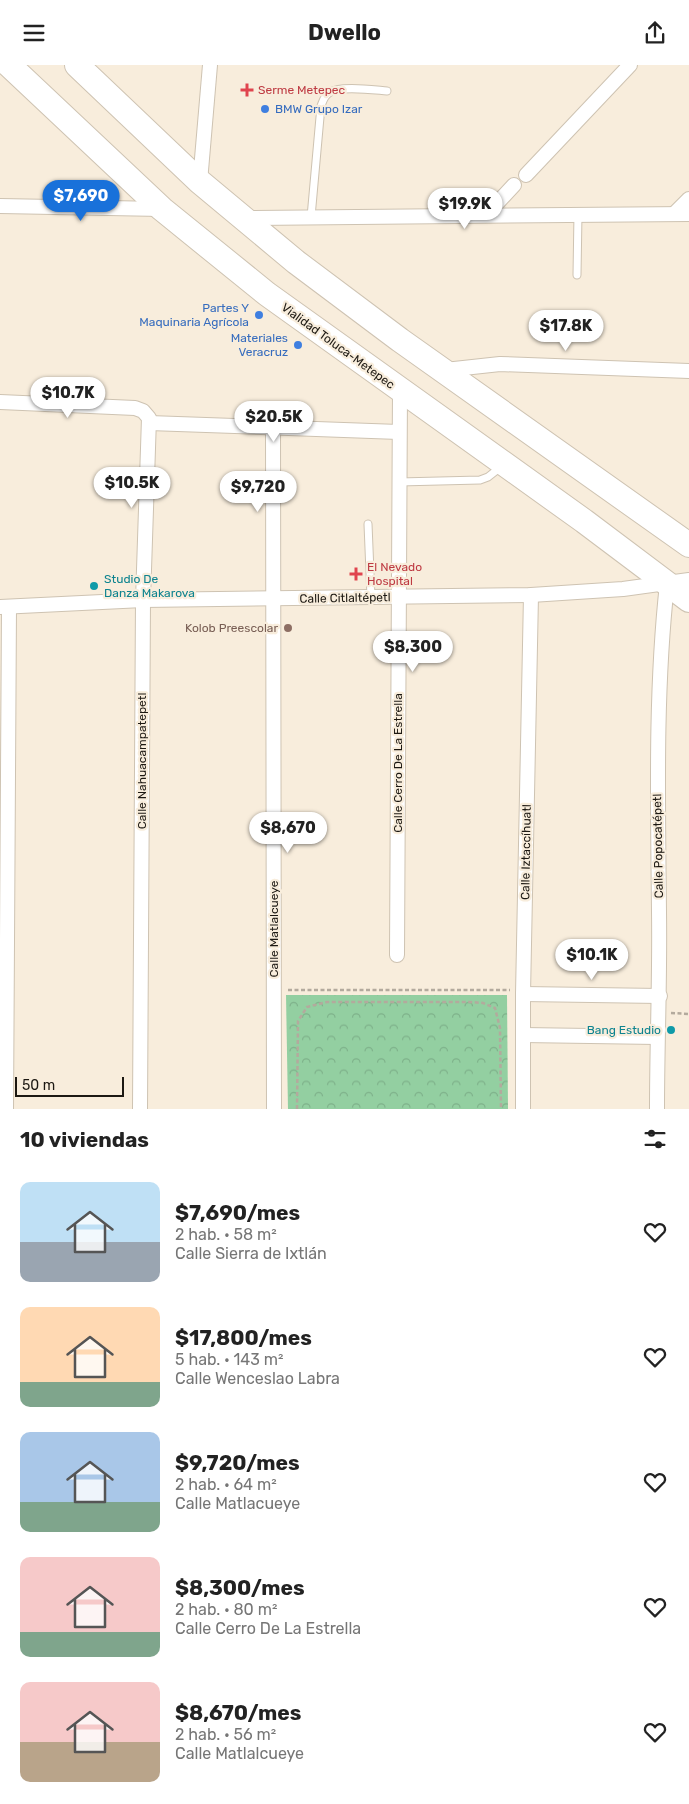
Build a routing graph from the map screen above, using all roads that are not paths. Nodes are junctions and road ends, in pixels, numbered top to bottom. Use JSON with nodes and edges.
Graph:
{"nodes":[{"id":1,"x":9,"y":65,"type":"edge"},
{"id":2,"x":77,"y":65,"type":"edge"},
{"id":3,"x":210,"y":65,"type":"edge"},
{"id":4,"x":630,"y":65,"type":"edge"},
{"id":5,"x":387,"y":91,"type":"dead end"},
{"id":6,"x":526,"y":175,"type":"dead end"},
{"id":7,"x":200,"y":182,"type":"junction"},
{"id":8,"x":514,"y":185,"type":"dead end"},
{"id":9,"x":689,"y":199,"type":"edge"},
{"id":10,"x":0,"y":206,"type":"edge"},
{"id":11,"x":162,"y":209,"type":"junction"},
{"id":12,"x":487,"y":214,"type":"junction"},
{"id":13,"x":578,"y":214,"type":"junction"},
{"id":14,"x":674,"y":214,"type":"junction"},
{"id":15,"x":689,"y":214,"type":"edge"},
{"id":16,"x":311,"y":217,"type":"junction"},
{"id":17,"x":240,"y":218,"type":"junction"},
{"id":18,"x":577,"y":275,"type":"dead end"},
{"id":19,"x":445,"y":370,"type":"junction"},
{"id":20,"x":689,"y":371,"type":"edge"},
{"id":21,"x":400,"y":391,"type":"junction"},
{"id":22,"x":0,"y":401,"type":"edge"},
{"id":23,"x":148,"y":418,"type":"junction"},
{"id":24,"x":273,"y":429,"type":"junction"},
{"id":25,"x":399,"y":432,"type":"junction"},
{"id":26,"x":504,"y":464,"type":"junction"},
{"id":27,"x":399,"y":483,"type":"junction"},
{"id":28,"x":368,"y":524,"type":"dead end"},
{"id":29,"x":689,"y":545,"type":"edge"},
{"id":30,"x":678,"y":582,"type":"edge"},
{"id":31,"x":531,"y":595,"type":"junction"},
{"id":32,"x":371,"y":597,"type":"junction"},
{"id":33,"x":398,"y":597,"type":"junction"},
{"id":34,"x":272,"y":598,"type":"junction"},
{"id":35,"x":143,"y":599,"type":"junction"},
{"id":36,"x":689,"y":600,"type":"edge"},
{"id":37,"x":4,"y":607,"type":"edge"},
{"id":38,"x":397,"y":955,"type":"dead end"},
{"id":39,"x":523,"y":992,"type":"junction"},
{"id":40,"x":660,"y":997,"type":"junction"},
{"id":41,"x":523,"y":1035,"type":"junction"},
{"id":42,"x":657,"y":1037,"type":"junction"},
{"id":43,"x":6,"y":1109,"type":"edge"},
{"id":44,"x":140,"y":1109,"type":"edge"},
{"id":45,"x":274,"y":1109,"type":"edge"},
{"id":46,"x":523,"y":1109,"type":"edge"},
{"id":47,"x":657,"y":1109,"type":"edge"}],
"edges":[{"from":1,"to":11,"type":"highway","name":"Vialidad Toluca-Metepec"},
{"from":2,"to":7,"type":"highway"},
{"from":3,"to":7,"type":"street"},
{"from":4,"to":6,"type":"street"},
{"from":5,"to":16,"type":"lane"},
{"from":7,"to":17,"type":"highway"},
{"from":8,"to":12,"type":"street"},
{"from":9,"to":14,"type":"street"},
{"from":10,"to":11,"type":"street"},
{"from":11,"to":21,"type":"highway","name":"Vialidad Toluca-Metepec"},
{"from":12,"to":13,"type":"street"},
{"from":12,"to":16,"type":"street"},
{"from":13,"to":14,"type":"street"},
{"from":13,"to":18,"type":"lane"},
{"from":14,"to":15,"type":"street"},
{"from":16,"to":17,"type":"street"},
{"from":17,"to":19,"type":"highway"},
{"from":19,"to":20,"type":"street"},
{"from":19,"to":29,"type":"highway"},
{"from":21,"to":25,"type":"street","name":"Calle Cerro De La Estrella"},
{"from":21,"to":26,"type":"highway","name":"Vialidad Toluca-Metepec"},
{"from":22,"to":23,"type":"street"},
{"from":23,"to":24,"type":"street"},
{"from":23,"to":35,"type":"street","name":"Calle Nahuacampatepetl"},
{"from":24,"to":25,"type":"street"},
{"from":24,"to":34,"type":"street","name":"Calle Matlalcueye"},
{"from":25,"to":27,"type":"street","name":"Calle Cerro De La Estrella"},
{"from":26,"to":27,"type":"lane"},
{"from":26,"to":30,"type":"highway","name":"Vialidad Toluca-Metepec"},
{"from":27,"to":33,"type":"street","name":"Calle Cerro De La Estrella"},
{"from":28,"to":32,"type":"lane"},
{"from":30,"to":31,"type":"street","name":"Calle Citlaltépetl"},
{"from":30,"to":36,"type":"highway","name":"Vialidad Toluca-Metepec"},
{"from":30,"to":40,"type":"street","name":"Calle Popocatépetl"},
{"from":31,"to":33,"type":"street","name":"Calle Citlaltépetl"},
{"from":31,"to":39,"type":"street","name":"Calle Iztaccíhuatl"},
{"from":32,"to":33,"type":"street","name":"Calle Citlaltépetl"},
{"from":32,"to":34,"type":"street","name":"Calle Citlaltépetl"},
{"from":33,"to":38,"type":"street","name":"Calle Cerro De La Estrella"},
{"from":34,"to":35,"type":"street","name":"Calle Citlaltépetl"},
{"from":34,"to":45,"type":"street","name":"Calle Matlalcueye"},
{"from":35,"to":37,"type":"street","name":"Calle Citlaltépetl"},
{"from":35,"to":44,"type":"street","name":"Calle Nahuacampatepetl"},
{"from":37,"to":43,"type":"street"},
{"from":39,"to":40,"type":"street"},
{"from":39,"to":41,"type":"street","name":"Calle Iztaccíhuatl"},
{"from":40,"to":42,"type":"street","name":"Calle Popocatépetl"},
{"from":41,"to":42,"type":"street"},
{"from":41,"to":46,"type":"street","name":"Calle Iztaccíhuatl"},
{"from":42,"to":47,"type":"street","name":"Calle Popocatépetl"}]}
